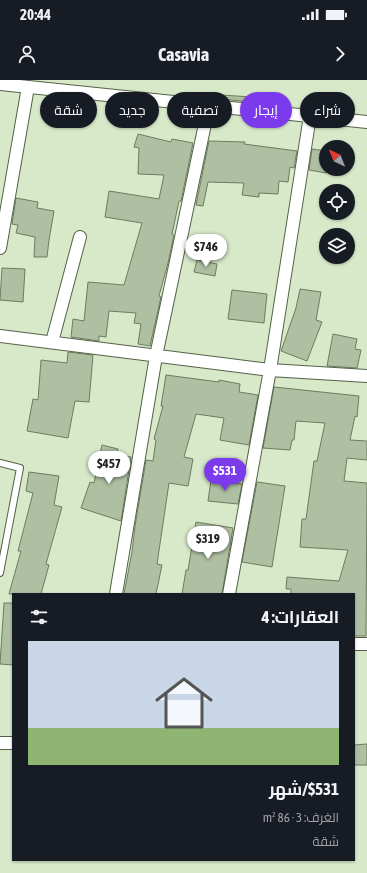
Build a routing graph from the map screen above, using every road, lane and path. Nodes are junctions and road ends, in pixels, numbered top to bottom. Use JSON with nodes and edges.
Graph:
{"nodes":[{"id":1,"x":0,"y":84,"type":"edge"},
{"id":2,"x":34,"y":85,"type":"edge"},
{"id":3,"x":167,"y":100,"type":"edge"},
{"id":4,"x":232,"y":108,"type":"edge"},
{"id":5,"x":300,"y":115,"type":"edge"},
{"id":6,"x":355,"y":121,"type":"edge"},
{"id":7,"x":367,"y":122,"type":"edge"},
{"id":8,"x":204,"y":128,"type":"edge"},
{"id":9,"x":308,"y":128,"type":"edge"},
{"id":10,"x":80,"y":237,"type":"dead end"},
{"id":11,"x":0,"y":248,"type":"edge"},
{"id":12,"x":0,"y":336,"type":"edge"},
{"id":13,"x":52,"y":342,"type":"junction"},
{"id":14,"x":156,"y":356,"type":"junction"},
{"id":15,"x":270,"y":370,"type":"junction"},
{"id":16,"x":367,"y":376,"type":"edge"},
{"id":17,"x":0,"y":463,"type":"edge"},
{"id":18,"x":0,"y":573,"type":"edge"},
{"id":19,"x":116,"y":593,"type":"edge"},
{"id":20,"x":229,"y":593,"type":"edge"},
{"id":21,"x":355,"y":644,"type":"edge"},
{"id":22,"x":367,"y":644,"type":"edge"},
{"id":23,"x":12,"y":743,"type":"edge"},
{"id":24,"x":0,"y":744,"type":"edge"}],
"edges":[{"from":1,"to":2,"type":"street"},
{"from":2,"to":3,"type":"street"},
{"from":2,"to":11,"type":"street"},
{"from":4,"to":5,"type":"street"},
{"from":6,"to":7,"type":"street"},
{"from":8,"to":14,"type":"street"},
{"from":9,"to":15,"type":"street"},
{"from":10,"to":13,"type":"street"},
{"from":12,"to":13,"type":"street"},
{"from":13,"to":14,"type":"street"},
{"from":14,"to":15,"type":"street"},
{"from":14,"to":19,"type":"street"},
{"from":15,"to":16,"type":"street"},
{"from":15,"to":20,"type":"street"},
{"from":17,"to":18,"type":"lane"},
{"from":21,"to":22,"type":"street"},
{"from":23,"to":24,"type":"street"}]}
